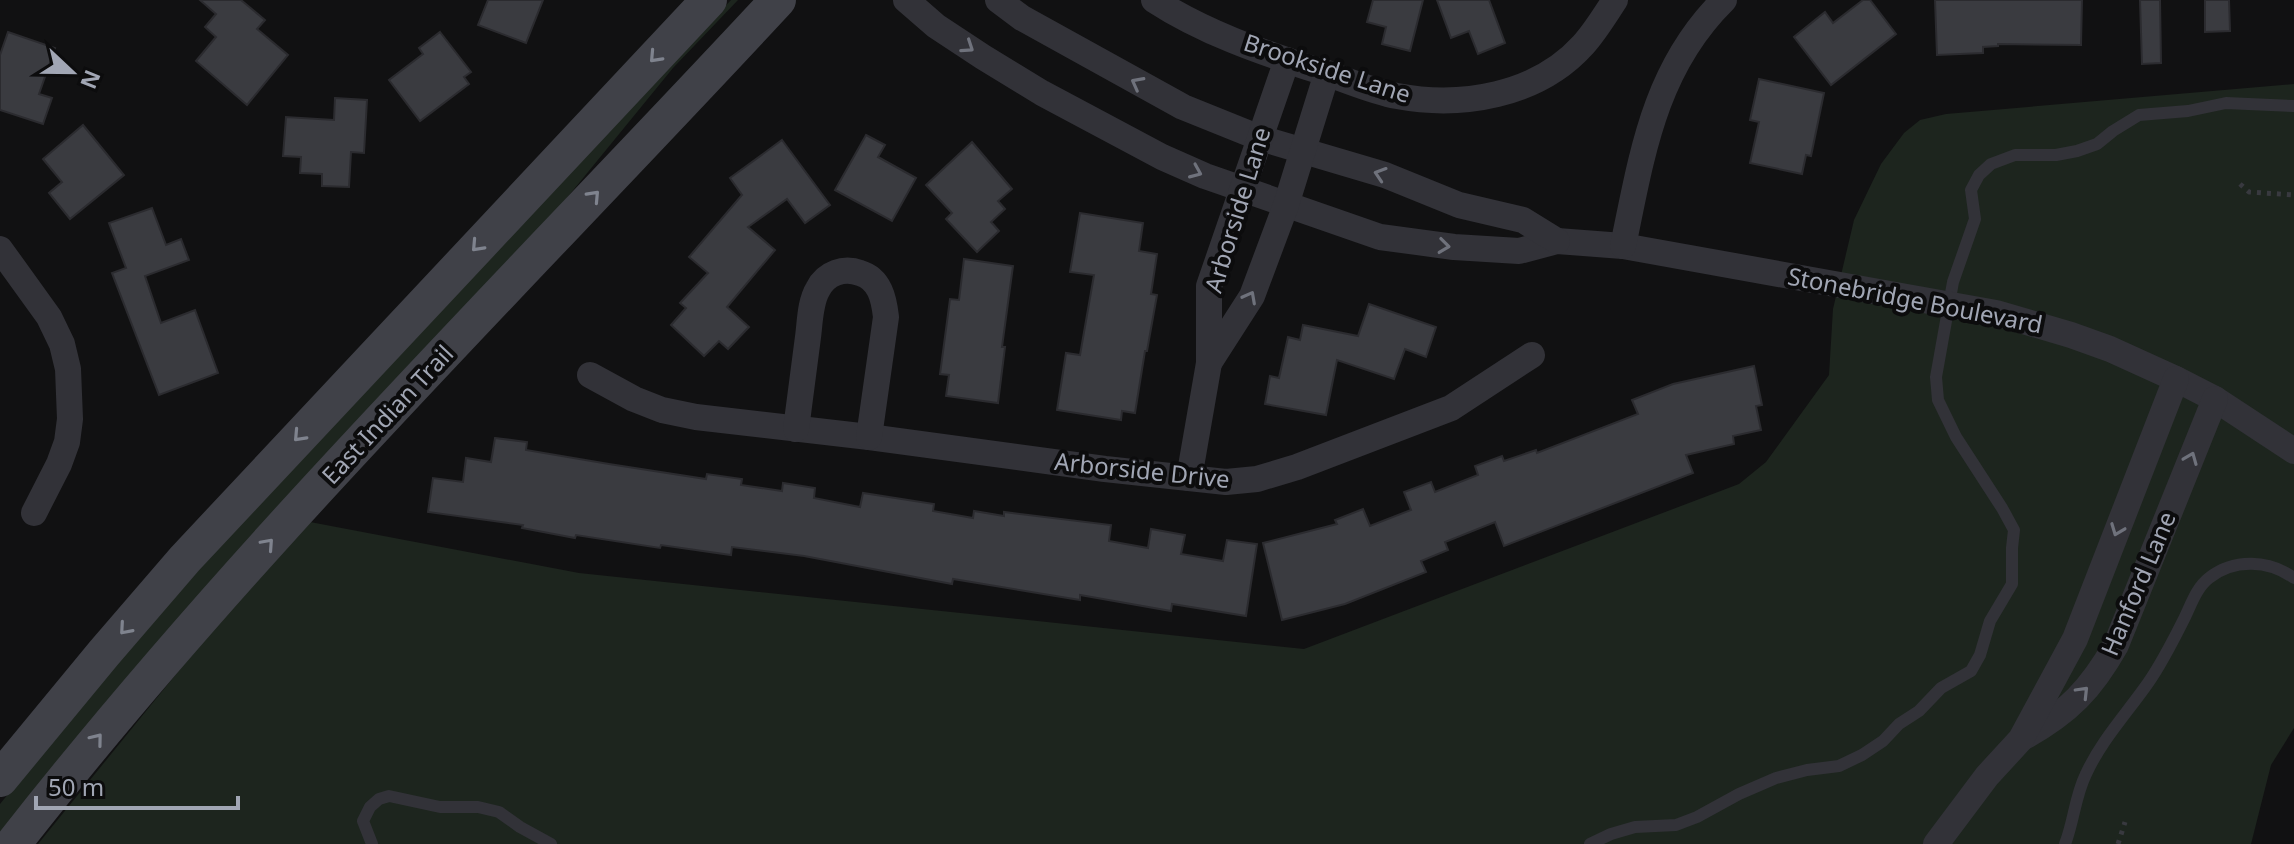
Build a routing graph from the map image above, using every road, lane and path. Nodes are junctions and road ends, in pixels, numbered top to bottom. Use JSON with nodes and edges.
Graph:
{"nodes":[{"id":1,"x":709,"y":0,"type":"edge"},
{"id":2,"x":778,"y":0,"type":"edge"},
{"id":3,"x":906,"y":0,"type":"edge"},
{"id":4,"x":998,"y":0,"type":"edge"},
{"id":5,"x":1154,"y":0,"type":"edge"},
{"id":6,"x":1615,"y":0,"type":"edge"},
{"id":7,"x":1724,"y":0,"type":"edge"},
{"id":8,"x":1287,"y":60,"type":"junction"},
{"id":9,"x":1327,"y":73,"type":"junction"},
{"id":10,"x":2294,"y":106,"type":"edge"},
{"id":11,"x":1260,"y":138,"type":"junction"},
{"id":12,"x":1301,"y":151,"type":"junction"},
{"id":13,"x":2240,"y":184,"type":"dead end"},
{"id":14,"x":1244,"y":189,"type":"junction"},
{"id":15,"x":2294,"y":195,"type":"edge"},
{"id":16,"x":1286,"y":205,"type":"junction"},
{"id":17,"x":1557,"y":241,"type":"junction"},
{"id":18,"x":1623,"y":246,"type":"junction"},
{"id":19,"x":0,"y":249,"type":"edge"},
{"id":20,"x":1950,"y":303,"type":"junction"},
{"id":21,"x":1532,"y":355,"type":"dead end"},
{"id":22,"x":1209,"y":363,"type":"junction"},
{"id":23,"x":590,"y":375,"type":"dead end"},
{"id":24,"x":2176,"y":379,"type":"junction"},
{"id":25,"x":2215,"y":399,"type":"junction"},
{"id":26,"x":796,"y":429,"type":"junction"},
{"id":27,"x":869,"y":437,"type":"junction"},
{"id":28,"x":2294,"y":451,"type":"edge"},
{"id":29,"x":1189,"y":478,"type":"junction"},
{"id":30,"x":34,"y":513,"type":"dead end"},
{"id":31,"x":2294,"y":578,"type":"edge"},
{"id":32,"x":2021,"y":739,"type":"junction"},
{"id":33,"x":0,"y":779,"type":"edge"},
{"id":34,"x":2125,"y":822,"type":"dead end"},
{"id":35,"x":13,"y":844,"type":"edge"},
{"id":36,"x":372,"y":844,"type":"edge"},
{"id":37,"x":551,"y":844,"type":"edge"},
{"id":38,"x":1590,"y":844,"type":"edge"},
{"id":39,"x":1936,"y":844,"type":"edge"},
{"id":40,"x":2065,"y":844,"type":"edge"},
{"id":41,"x":2118,"y":844,"type":"edge"}],
"edges":[{"from":1,"to":33,"type":"main road","name":"East Indian Trail","one_way":true},
{"from":35,"to":2,"type":"main road","name":"East Indian Trail","one_way":true},
{"from":3,"to":14,"type":"street","name":"Stonebridge Boulevard","one_way":true},
{"from":11,"to":4,"type":"street","name":"Stonebridge Boulevard","one_way":true},
{"from":5,"to":8,"type":"street","name":"Brookside Lane"},
{"from":6,"to":9,"type":"street","name":"Brookside Lane"},
{"from":7,"to":18,"type":"street"},
{"from":8,"to":9,"type":"street","name":"Brookside Lane"},
{"from":8,"to":11,"type":"street","name":"Arborside Lane"},
{"from":9,"to":12,"type":"street","name":"Arborside Lane"},
{"from":10,"to":20,"type":"lane"},
{"from":11,"to":12,"type":"street","name":"Stonebridge Boulevard"},
{"from":11,"to":14,"type":"street","name":"Arborside Lane"},
{"from":12,"to":16,"type":"street","name":"Arborside Lane"},
{"from":17,"to":12,"type":"street","name":"Stonebridge Boulevard","one_way":true},
{"from":13,"to":15,"type":"path"},
{"from":14,"to":16,"type":"street","name":"Stonebridge Boulevard"},
{"from":14,"to":22,"type":"street","name":"Arborside Lane"},
{"from":16,"to":17,"type":"street","name":"Stonebridge Boulevard","one_way":true},
{"from":22,"to":16,"type":"street","name":"Arborside Lane","one_way":true},
{"from":17,"to":18,"type":"street","name":"Stonebridge Boulevard"},
{"from":18,"to":20,"type":"street","name":"Stonebridge Boulevard"},
{"from":19,"to":30,"type":"street"},
{"from":20,"to":24,"type":"street","name":"Stonebridge Boulevard"},
{"from":20,"to":38,"type":"lane"},
{"from":21,"to":29,"type":"street","name":"Arborside Drive"},
{"from":22,"to":29,"type":"street","name":"Arborside Lane"},
{"from":23,"to":26,"type":"street","name":"Arborside Drive"},
{"from":24,"to":25,"type":"street","name":"Stonebridge Boulevard"},
{"from":24,"to":32,"type":"street","name":"Hanford Lane","one_way":true},
{"from":25,"to":28,"type":"street","name":"Stonebridge Boulevard"},
{"from":32,"to":25,"type":"street","name":"Hanford Lane","one_way":true},
{"from":26,"to":27,"type":"street","name":"Arborside Drive"},
{"from":26,"to":27,"type":"street"},
{"from":27,"to":29,"type":"street","name":"Arborside Drive"},
{"from":31,"to":40,"type":"lane"},
{"from":32,"to":39,"type":"street","name":"Hanford Lane"},
{"from":34,"to":41,"type":"path"},
{"from":36,"to":37,"type":"lane"}]}
